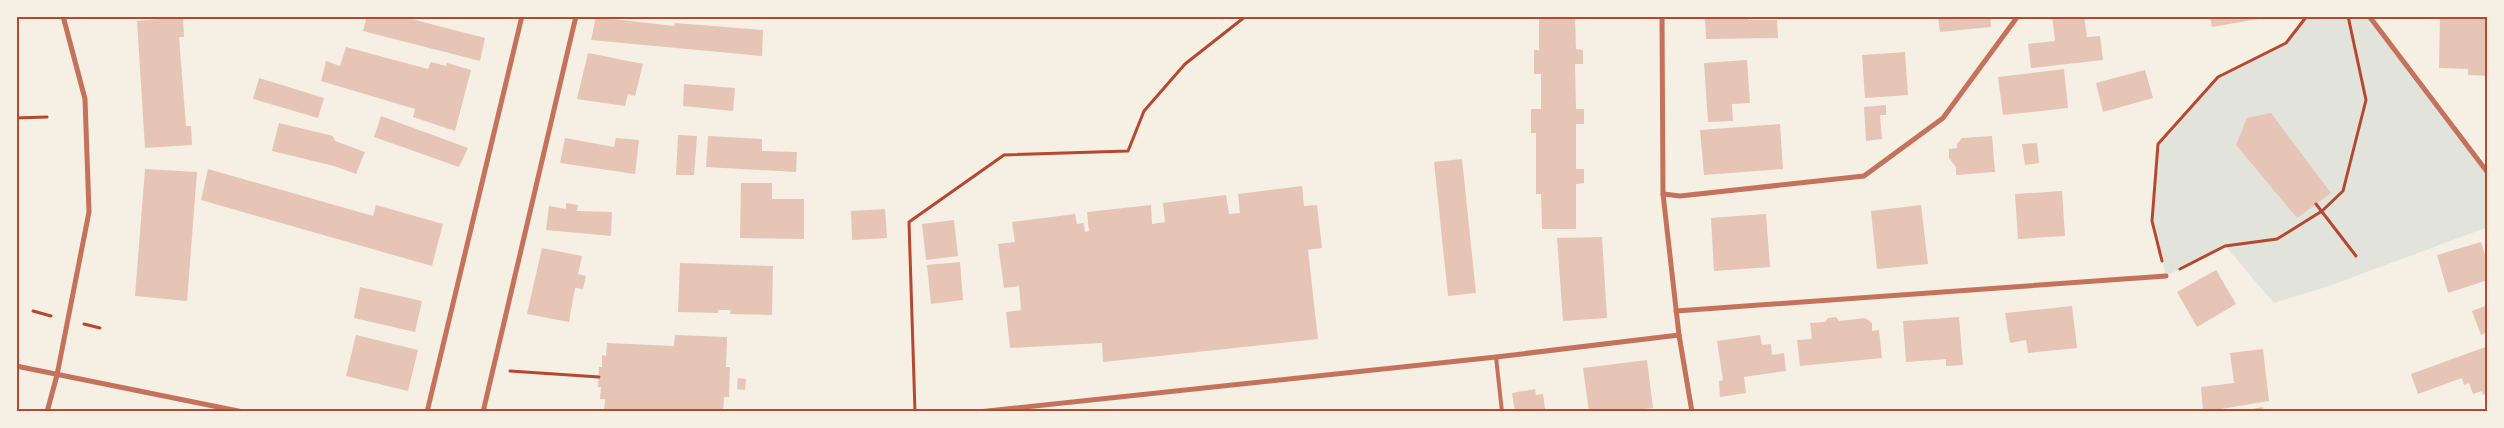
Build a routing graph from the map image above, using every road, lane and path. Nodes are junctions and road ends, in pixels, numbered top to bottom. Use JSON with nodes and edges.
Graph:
{"nodes":[{"id":1,"x":63,"y":16,"type":"edge"},
{"id":2,"x":522,"y":16,"type":"edge"},
{"id":3,"x":576,"y":16,"type":"edge"},
{"id":4,"x":1246,"y":16,"type":"edge"},
{"id":5,"x":1662,"y":16,"type":"edge"},
{"id":6,"x":2018,"y":16,"type":"edge"},
{"id":7,"x":2308,"y":16,"type":"edge"},
{"id":8,"x":2348,"y":16,"type":"edge"},
{"id":9,"x":2369,"y":16,"type":"edge"},
{"id":10,"x":47,"y":117,"type":"dead end"},
{"id":11,"x":16,"y":118,"type":"edge"},
{"id":12,"x":2488,"y":173,"type":"edge"},
{"id":13,"x":1662,"y":194,"type":"junction"},
{"id":14,"x":2316,"y":204,"type":"dead end"},
{"id":15,"x":2322,"y":211,"type":"junction"},
{"id":16,"x":2356,"y":256,"type":"dead end"},
{"id":17,"x":2166,"y":276,"type":"junction"},
{"id":18,"x":1676,"y":311,"type":"junction"},
{"id":19,"x":1679,"y":335,"type":"junction"},
{"id":20,"x":1496,"y":357,"type":"junction"},
{"id":21,"x":16,"y":366,"type":"edge"},
{"id":22,"x":492,"y":368,"type":"junction"},
{"id":23,"x":57,"y":375,"type":"junction"},
{"id":24,"x":599,"y":377,"type":"dead end"},
{"id":25,"x":46,"y":412,"type":"edge"},
{"id":26,"x":243,"y":412,"type":"edge"},
{"id":27,"x":427,"y":412,"type":"edge"},
{"id":28,"x":483,"y":412,"type":"edge"},
{"id":29,"x":915,"y":412,"type":"edge"},
{"id":30,"x":978,"y":412,"type":"edge"},
{"id":31,"x":1502,"y":412,"type":"edge"},
{"id":32,"x":1692,"y":412,"type":"edge"}],
"edges":[{"from":1,"to":23,"type":"street"},
{"from":2,"to":27,"type":"street"},
{"from":3,"to":22,"type":"street"},
{"from":4,"to":29,"type":"path"},
{"from":5,"to":13,"type":"street"},
{"from":6,"to":13,"type":"street"},
{"from":7,"to":17,"type":"path"},
{"from":8,"to":15,"type":"path"},
{"from":9,"to":12,"type":"street"},
{"from":10,"to":11,"type":"path"},
{"from":13,"to":18,"type":"street"},
{"from":14,"to":15,"type":"path"},
{"from":15,"to":16,"type":"path"},
{"from":15,"to":17,"type":"path"},
{"from":17,"to":18,"type":"street"},
{"from":18,"to":19,"type":"street"},
{"from":19,"to":20,"type":"street"},
{"from":19,"to":32,"type":"street"},
{"from":20,"to":30,"type":"street"},
{"from":20,"to":31,"type":"lane"},
{"from":21,"to":23,"type":"street"},
{"from":22,"to":24,"type":"path"},
{"from":22,"to":28,"type":"street"},
{"from":23,"to":25,"type":"street"},
{"from":23,"to":26,"type":"street"}]}
